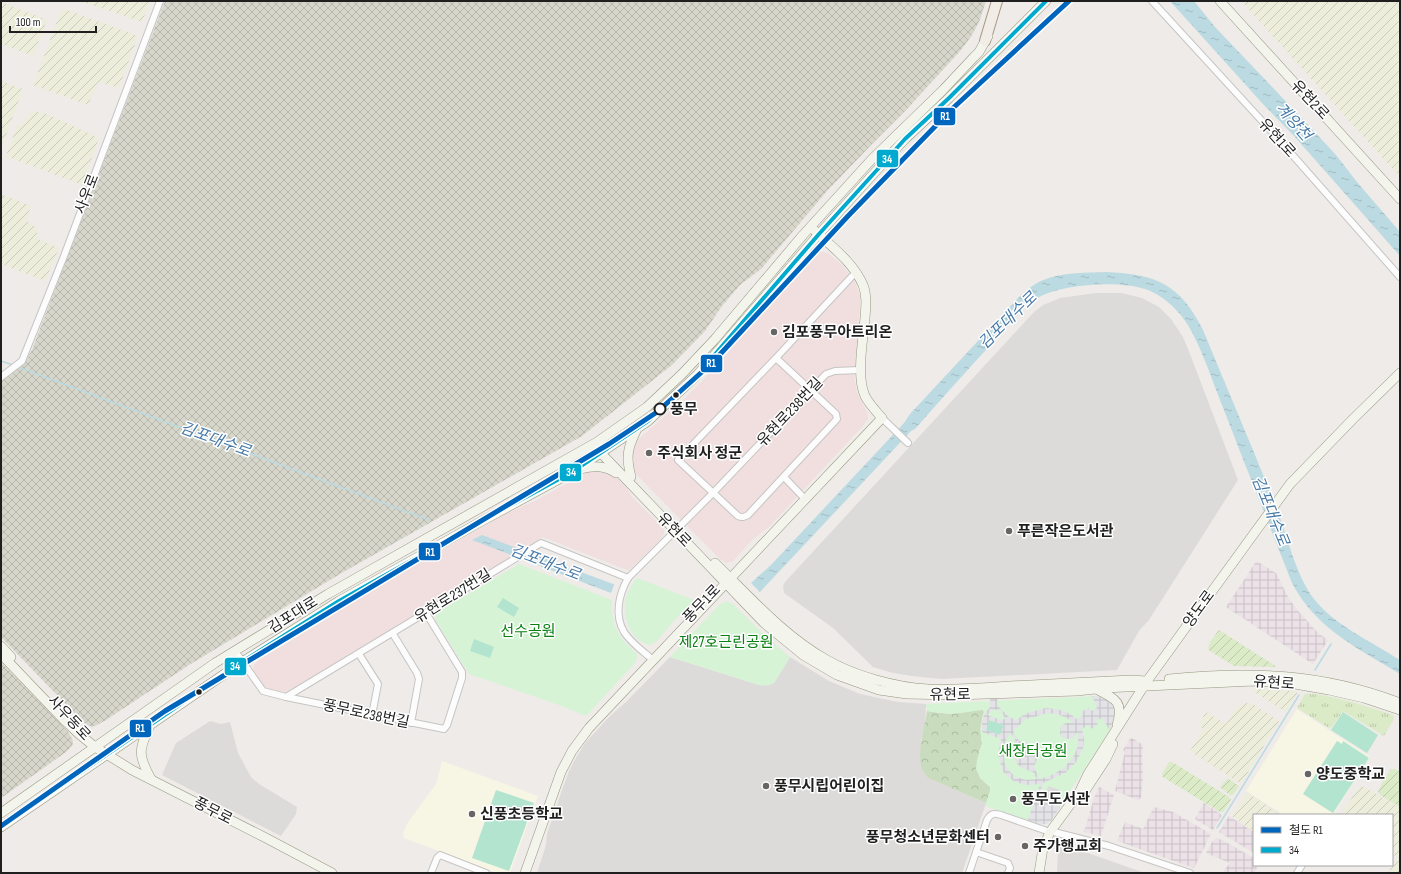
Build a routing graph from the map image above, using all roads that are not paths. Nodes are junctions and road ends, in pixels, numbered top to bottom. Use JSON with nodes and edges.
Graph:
{"nodes":[{"id":1,"x":160,"y":1,"type":"edge"},
{"id":2,"x":997,"y":1,"type":"edge"},
{"id":3,"x":1002,"y":1,"type":"edge"},
{"id":4,"x":1046,"y":1,"type":"edge"},
{"id":5,"x":1152,"y":1,"type":"edge"},
{"id":6,"x":1220,"y":1,"type":"edge"},
{"id":7,"x":985,"y":41,"type":"junction"},
{"id":8,"x":1400,"y":199,"type":"edge"},
{"id":9,"x":810,"y":227,"type":"junction"},
{"id":10,"x":819,"y":234,"type":"junction"},
{"id":11,"x":855,"y":273,"type":"junction"},
{"id":12,"x":1400,"y":277,"type":"edge"},
{"id":13,"x":776,"y":358,"type":"junction"},
{"id":14,"x":859,"y":370,"type":"junction"},
{"id":15,"x":1400,"y":373,"type":"edge"},
{"id":16,"x":1,"y":377,"type":"edge"},
{"id":17,"x":1400,"y":378,"type":"edge"},
{"id":18,"x":811,"y":390,"type":"junction"},
{"id":19,"x":881,"y":419,"type":"junction"},
{"id":20,"x":638,"y":428,"type":"junction"},
{"id":21,"x":595,"y":443,"type":"junction"},
{"id":22,"x":908,"y":443,"type":"dead end"},
{"id":23,"x":603,"y":452,"type":"junction"},
{"id":24,"x":572,"y":472,"type":"junction"},
{"id":25,"x":784,"y":477,"type":"junction"},
{"id":26,"x":629,"y":479,"type":"junction"},
{"id":27,"x":713,"y":493,"type":"junction"},
{"id":28,"x":804,"y":498,"type":"junction"},
{"id":29,"x":1278,"y":504,"type":"junction"},
{"id":30,"x":677,"y":530,"type":"junction"},
{"id":31,"x":628,"y":578,"type":"junction"},
{"id":32,"x":728,"y":580,"type":"junction"},
{"id":33,"x":426,"y":613,"type":"junction"},
{"id":34,"x":393,"y":634,"type":"junction"},
{"id":35,"x":1,"y":646,"type":"edge"},
{"id":36,"x":235,"y":651,"type":"junction"},
{"id":37,"x":1,"y":654,"type":"edge"},
{"id":38,"x":359,"y":654,"type":"junction"},
{"id":39,"x":652,"y":659,"type":"junction"},
{"id":40,"x":242,"y":662,"type":"junction"},
{"id":41,"x":1148,"y":684,"type":"junction"},
{"id":42,"x":1095,"y":689,"type":"junction"},
{"id":43,"x":286,"y":697,"type":"junction"},
{"id":44,"x":1400,"y":703,"type":"edge"},
{"id":45,"x":1400,"y":710,"type":"edge"},
{"id":46,"x":372,"y":715,"type":"junction"},
{"id":47,"x":150,"y":723,"type":"junction"},
{"id":48,"x":411,"y":723,"type":"junction"},
{"id":49,"x":1114,"y":735,"type":"junction"},
{"id":50,"x":95,"y":747,"type":"junction"},
{"id":51,"x":106,"y":754,"type":"junction"},
{"id":52,"x":151,"y":779,"type":"junction"},
{"id":53,"x":1,"y":813,"type":"edge"},
{"id":54,"x":1,"y":826,"type":"edge"},
{"id":55,"x":1052,"y":832,"type":"junction"},
{"id":56,"x":976,"y":852,"type":"junction"},
{"id":57,"x":332,"y":873,"type":"edge"},
{"id":58,"x":431,"y":873,"type":"edge"},
{"id":59,"x":486,"y":873,"type":"edge"},
{"id":60,"x":522,"y":873,"type":"edge"},
{"id":61,"x":525,"y":873,"type":"edge"},
{"id":62,"x":969,"y":873,"type":"edge"},
{"id":63,"x":1008,"y":873,"type":"edge"},
{"id":64,"x":1039,"y":873,"type":"edge"},
{"id":65,"x":1043,"y":873,"type":"edge"},
{"id":66,"x":1182,"y":873,"type":"edge"},
{"id":67,"x":1190,"y":873,"type":"edge"}],
"edges":[{"from":1,"to":16,"type":"street","name":"사우로"},
{"from":2,"to":7,"type":"main road"},
{"from":3,"to":7,"type":"street","name":"김포대로"},
{"from":4,"to":10,"type":"street","name":"김포대로"},
{"from":5,"to":12,"type":"street","name":"유현1로"},
{"from":6,"to":8,"type":"street","name":"유현2로"},
{"from":7,"to":9,"type":"street","name":"김포대로"},
{"from":9,"to":10,"type":"street"},
{"from":9,"to":21,"type":"street","name":"김포대로"},
{"from":10,"to":11,"type":"street"},
{"from":10,"to":20,"type":"street","name":"김포대로"},
{"from":11,"to":13,"type":"street"},
{"from":11,"to":14,"type":"street"},
{"from":13,"to":18,"type":"street"},
{"from":13,"to":27,"type":"street"},
{"from":14,"to":18,"type":"street","name":"유현로238번길"},
{"from":14,"to":19,"type":"street"},
{"from":15,"to":29,"type":"street","name":"양도로"},
{"from":17,"to":29,"type":"street","name":"양도로"},
{"from":18,"to":25,"type":"street"},
{"from":18,"to":27,"type":"street","name":"유현로238번길"},
{"from":19,"to":22,"type":"street"},
{"from":19,"to":28,"type":"street","name":"풍무1로"},
{"from":20,"to":23,"type":"street","name":"김포대로"},
{"from":20,"to":26,"type":"street"},
{"from":21,"to":23,"type":"street","name":"유현로"},
{"from":21,"to":36,"type":"street","name":"김포대로"},
{"from":23,"to":24,"type":"street","name":"김포대로"},
{"from":23,"to":26,"type":"street","name":"유현로"},
{"from":24,"to":26,"type":"street"},
{"from":24,"to":40,"type":"street","name":"김포대로"},
{"from":25,"to":27,"type":"street"},
{"from":25,"to":28,"type":"street"},
{"from":26,"to":30,"type":"street","name":"유현로"},
{"from":27,"to":30,"type":"street","name":"유현로238번길"},
{"from":28,"to":32,"type":"street","name":"풍무1로"},
{"from":29,"to":41,"type":"street","name":"양도로"},
{"from":30,"to":31,"type":"street"},
{"from":30,"to":32,"type":"street","name":"유현로"},
{"from":31,"to":33,"type":"street","name":"유현로237번길"},
{"from":31,"to":39,"type":"street"},
{"from":32,"to":39,"type":"street","name":"풍무1로"},
{"from":32,"to":41,"type":"street","name":"유현로"},
{"from":32,"to":42,"type":"street","name":"유현로"},
{"from":33,"to":34,"type":"street","name":"유현로237번길"},
{"from":33,"to":48,"type":"street","name":"풍무로238번길"},
{"from":34,"to":38,"type":"street","name":"유현로237번길"},
{"from":34,"to":48,"type":"street"},
{"from":35,"to":50,"type":"street","name":"사우동로"},
{"from":36,"to":40,"type":"street"},
{"from":36,"to":50,"type":"street","name":"김포대로"},
{"from":37,"to":50,"type":"street","name":"사우동로"},
{"from":38,"to":43,"type":"street","name":"유현로237번길"},
{"from":38,"to":46,"type":"street"},
{"from":39,"to":60,"type":"street","name":"풍무1로"},
{"from":39,"to":61,"type":"street","name":"풍무1로"},
{"from":40,"to":43,"type":"street"},
{"from":40,"to":47,"type":"street","name":"김포대로"},
{"from":41,"to":42,"type":"street","name":"유현로"},
{"from":41,"to":44,"type":"street","name":"유현로"},
{"from":41,"to":45,"type":"street","name":"유현로"},
{"from":41,"to":49,"type":"street","name":"양도로"},
{"from":41,"to":55,"type":"street","name":"양도로"},
{"from":42,"to":49,"type":"street"},
{"from":43,"to":46,"type":"street","name":"풍무로238번길"},
{"from":46,"to":48,"type":"street","name":"풍무로238번길"},
{"from":47,"to":51,"type":"street","name":"김포대로"},
{"from":47,"to":52,"type":"street"},
{"from":49,"to":55,"type":"street","name":"양도로"},
{"from":50,"to":51,"type":"street","name":"풍무로"},
{"from":50,"to":53,"type":"street","name":"김포대로"},
{"from":51,"to":52,"type":"street","name":"풍무로"},
{"from":51,"to":54,"type":"street","name":"김포대로"},
{"from":52,"to":57,"type":"street","name":"풍무로"},
{"from":55,"to":56,"type":"street"},
{"from":55,"to":64,"type":"street","name":"양도로"},
{"from":55,"to":65,"type":"street","name":"양도로"},
{"from":55,"to":66,"type":"street"},
{"from":55,"to":67,"type":"street"},
{"from":56,"to":62,"type":"street"},
{"from":56,"to":63,"type":"street"},
{"from":58,"to":59,"type":"street"}]}
